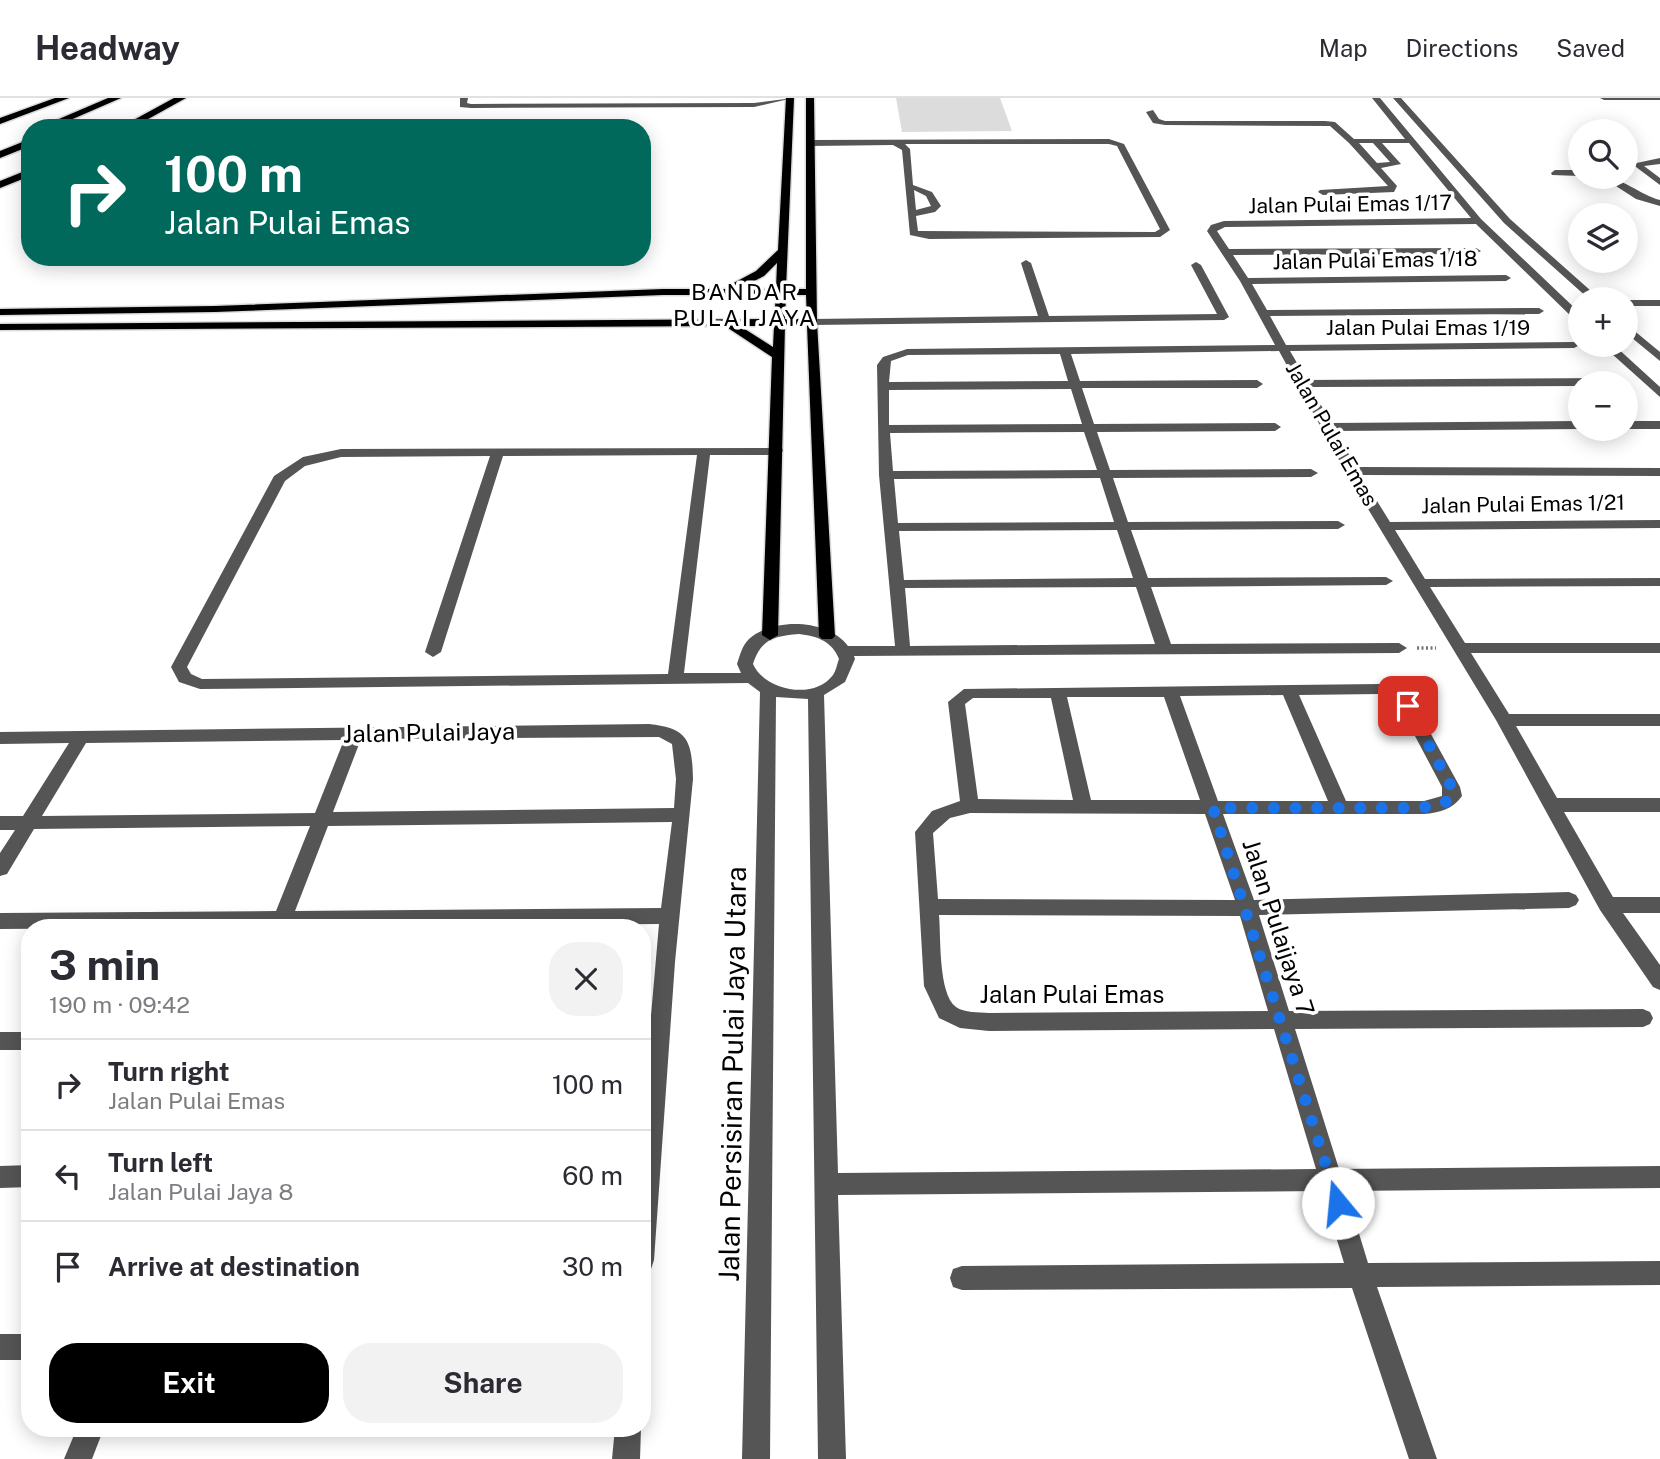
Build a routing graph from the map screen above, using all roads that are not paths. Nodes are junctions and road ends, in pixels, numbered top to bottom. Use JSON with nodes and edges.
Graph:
{"nodes":[{"id":1,"x":64,"y":98,"type":"edge"},
{"id":2,"x":181,"y":98,"type":"edge"},
{"id":3,"x":464,"y":98,"type":"edge"},
{"id":4,"x":789,"y":98,"type":"edge"},
{"id":5,"x":810,"y":98,"type":"edge"},
{"id":6,"x":1376,"y":98,"type":"edge"},
{"id":7,"x":1397,"y":98,"type":"edge"},
{"id":8,"x":1604,"y":98,"type":"edge"},
{"id":9,"x":1660,"y":98,"type":"edge"},
{"id":10,"x":120,"y":100,"type":"edge"},
{"id":11,"x":606,"y":102,"type":"edge"},
{"id":12,"x":755,"y":102,"type":"edge"},
{"id":13,"x":1150,"y":112,"type":"dead end"},
{"id":14,"x":789,"y":114,"type":"junction"},
{"id":15,"x":68,"y":119,"type":"edge"},
{"id":16,"x":82,"y":119,"type":"edge"},
{"id":17,"x":141,"y":119,"type":"edge"},
{"id":18,"x":0,"y":121,"type":"edge"},
{"id":19,"x":21,"y":137,"type":"edge"},
{"id":20,"x":1352,"y":141,"type":"junction"},
{"id":21,"x":1375,"y":141,"type":"junction"},
{"id":22,"x":1413,"y":141,"type":"junction"},
{"id":23,"x":895,"y":142,"type":"junction"},
{"id":24,"x":811,"y":143,"type":"junction"},
{"id":25,"x":0,"y":145,"type":"edge"},
{"id":26,"x":21,"y":146,"type":"edge"},
{"id":27,"x":0,"y":155,"type":"edge"},
{"id":28,"x":1660,"y":161,"type":"edge"},
{"id":29,"x":1375,"y":166,"type":"junction"},
{"id":30,"x":1555,"y":173,"type":"dead end"},
{"id":31,"x":1568,"y":173,"type":"edge"},
{"id":32,"x":21,"y":176,"type":"edge"},
{"id":33,"x":1660,"y":182,"type":"edge"},
{"id":34,"x":0,"y":184,"type":"edge"},
{"id":35,"x":908,"y":186,"type":"junction"},
{"id":36,"x":1626,"y":189,"type":"edge"},
{"id":37,"x":1323,"y":192,"type":"dead end"},
{"id":38,"x":1660,"y":204,"type":"edge"},
{"id":39,"x":911,"y":214,"type":"junction"},
{"id":40,"x":1478,"y":221,"type":"junction"},
{"id":41,"x":1224,"y":224,"type":"joint"},
{"id":42,"x":782,"y":251,"type":"junction"},
{"id":43,"x":1476,"y":251,"type":"dead end"},
{"id":44,"x":1226,"y":252,"type":"junction"},
{"id":45,"x":1026,"y":263,"type":"dead end"},
{"id":46,"x":1196,"y":265,"type":"dead end"},
{"id":47,"x":1506,"y":278,"type":"dead end"},
{"id":48,"x":1245,"y":281,"type":"junction"},
{"id":49,"x":1581,"y":287,"type":"edge"},
{"id":50,"x":663,"y":292,"type":"junction"},
{"id":51,"x":722,"y":292,"type":"junction"},
{"id":52,"x":780,"y":292,"type":"junction"},
{"id":53,"x":812,"y":292,"type":"junction"},
{"id":54,"x":1638,"y":303,"type":"edge"},
{"id":55,"x":1660,"y":303,"type":"edge"},
{"id":56,"x":1563,"y":304,"type":"junction"},
{"id":57,"x":1568,"y":304,"type":"edge"},
{"id":58,"x":1568,"y":308,"type":"edge"},
{"id":59,"x":1539,"y":311,"type":"dead end"},
{"id":60,"x":0,"y":312,"type":"edge"},
{"id":61,"x":1262,"y":313,"type":"junction"},
{"id":62,"x":1044,"y":318,"type":"junction"},
{"id":63,"x":728,"y":322,"type":"junction"},
{"id":64,"x":779,"y":322,"type":"junction"},
{"id":65,"x":812,"y":322,"type":"junction"},
{"id":66,"x":668,"y":323,"type":"junction"},
{"id":67,"x":0,"y":327,"type":"edge"},
{"id":68,"x":1638,"y":338,"type":"edge"},
{"id":69,"x":1568,"y":345,"type":"edge"},
{"id":70,"x":1281,"y":347,"type":"junction"},
{"id":71,"x":1065,"y":349,"type":"junction"},
{"id":72,"x":778,"y":356,"type":"junction"},
{"id":73,"x":1621,"y":357,"type":"edge"},
{"id":74,"x":1660,"y":358,"type":"edge"},
{"id":75,"x":1568,"y":382,"type":"edge"},
{"id":76,"x":1257,"y":384,"type":"dead end"},
{"id":77,"x":1303,"y":384,"type":"junction"},
{"id":78,"x":1075,"y":385,"type":"junction"},
{"id":79,"x":883,"y":386,"type":"junction"},
{"id":80,"x":1660,"y":393,"type":"edge"},
{"id":81,"x":1568,"y":425,"type":"edge"},
{"id":82,"x":1638,"y":425,"type":"edge"},
{"id":83,"x":1660,"y":425,"type":"edge"},
{"id":84,"x":1275,"y":426,"type":"dead end"},
{"id":85,"x":1326,"y":427,"type":"junction"},
{"id":86,"x":1088,"y":428,"type":"junction"},
{"id":87,"x":883,"y":429,"type":"junction"},
{"id":88,"x":777,"y":450,"type":"junction"},
{"id":89,"x":704,"y":451,"type":"junction"},
{"id":90,"x":498,"y":452,"type":"junction"},
{"id":91,"x":1352,"y":471,"type":"junction"},
{"id":92,"x":1660,"y":472,"type":"edge"},
{"id":93,"x":1311,"y":473,"type":"dead end"},
{"id":94,"x":1104,"y":474,"type":"junction"},
{"id":95,"x":887,"y":475,"type":"junction"},
{"id":96,"x":1121,"y":524,"type":"junction"},
{"id":97,"x":1660,"y":524,"type":"edge"},
{"id":98,"x":1338,"y":525,"type":"dead end"},
{"id":99,"x":1387,"y":526,"type":"junction"},
{"id":100,"x":890,"y":527,"type":"junction"},
{"id":101,"x":1386,"y":582,"type":"dead end"},
{"id":102,"x":1660,"y":582,"type":"edge"},
{"id":103,"x":1142,"y":583,"type":"junction"},
{"id":104,"x":1420,"y":583,"type":"junction"},
{"id":105,"x":895,"y":584,"type":"junction"},
{"id":106,"x":770,"y":635,"type":"junction"},
{"id":107,"x":827,"y":636,"type":"junction"},
{"id":108,"x":1164,"y":647,"type":"junction"},
{"id":109,"x":1399,"y":648,"type":"road end"},
{"id":110,"x":1461,"y":648,"type":"junction"},
{"id":111,"x":1660,"y":648,"type":"edge"},
{"id":112,"x":902,"y":650,"type":"junction"},
{"id":113,"x":845,"y":651,"type":"junction"},
{"id":114,"x":433,"y":652,"type":"dead end"},
{"id":115,"x":675,"y":679,"type":"junction"},
{"id":116,"x":759,"y":684,"type":"junction"},
{"id":117,"x":1289,"y":690,"type":"junction"},
{"id":118,"x":816,"y":692,"type":"junction"},
{"id":119,"x":1058,"y":692,"type":"junction"},
{"id":120,"x":1171,"y":693,"type":"junction"},
{"id":121,"x":1504,"y":720,"type":"junction"},
{"id":122,"x":1660,"y":720,"type":"edge"},
{"id":123,"x":355,"y":733,"type":"junction"},
{"id":124,"x":81,"y":737,"type":"junction"},
{"id":125,"x":0,"y":738,"type":"edge"},
{"id":126,"x":1660,"y":805,"type":"edge"},
{"id":127,"x":970,"y":806,"type":"junction"},
{"id":128,"x":1550,"y":806,"type":"junction"},
{"id":129,"x":1340,"y":807,"type":"junction"},
{"id":130,"x":1084,"y":808,"type":"junction"},
{"id":131,"x":1213,"y":808,"type":"junction"},
{"id":132,"x":681,"y":815,"type":"junction"},
{"id":133,"x":320,"y":820,"type":"junction"},
{"id":134,"x":0,"y":823,"type":"edge"},
{"id":135,"x":29,"y":823,"type":"junction"},
{"id":136,"x":0,"y":869,"type":"edge"},
{"id":137,"x":1570,"y":900,"type":"dead end"},
{"id":138,"x":1608,"y":905,"type":"junction"},
{"id":139,"x":1660,"y":905,"type":"edge"},
{"id":140,"x":927,"y":907,"type":"junction"},
{"id":141,"x":1247,"y":908,"type":"junction"},
{"id":142,"x":670,"y":916,"type":"junction"},
{"id":143,"x":282,"y":919,"type":"edge"},
{"id":144,"x":503,"y":919,"type":"edge"},
{"id":145,"x":0,"y":921,"type":"edge"},
{"id":146,"x":21,"y":921,"type":"edge"},
{"id":147,"x":1660,"y":981,"type":"edge"},
{"id":148,"x":1643,"y":1018,"type":"dead end"},
{"id":149,"x":1281,"y":1019,"type":"junction"},
{"id":150,"x":651,"y":1028,"type":"edge"},
{"id":151,"x":0,"y":1041,"type":"edge"},
{"id":152,"x":21,"y":1041,"type":"edge"},
{"id":153,"x":0,"y":1177,"type":"edge"},
{"id":154,"x":21,"y":1177,"type":"edge"},
{"id":155,"x":1660,"y":1177,"type":"edge"},
{"id":156,"x":1331,"y":1179,"type":"junction"},
{"id":157,"x":825,"y":1184,"type":"junction"},
{"id":158,"x":1660,"y":1273,"type":"edge"},
{"id":159,"x":1360,"y":1275,"type":"junction"},
{"id":160,"x":962,"y":1278,"type":"dead end"},
{"id":161,"x":0,"y":1347,"type":"edge"},
{"id":162,"x":21,"y":1347,"type":"edge"},
{"id":163,"x":87,"y":1437,"type":"edge"},
{"id":164,"x":627,"y":1437,"type":"edge"},
{"id":165,"x":78,"y":1459,"type":"edge"},
{"id":166,"x":626,"y":1459,"type":"edge"},
{"id":167,"x":757,"y":1459,"type":"edge"},
{"id":168,"x":832,"y":1459,"type":"edge"},
{"id":169,"x":1423,"y":1459,"type":"edge"}],
"edges":[{"from":1,"to":18,"type":"highway"},
{"from":2,"to":17,"type":"highway"},
{"from":3,"to":11,"type":"street"},
{"from":4,"to":12,"type":"street"},
{"from":4,"to":14,"type":"main road"},
{"from":5,"to":24,"type":"main road"},
{"from":6,"to":22,"type":"street"},
{"from":7,"to":49,"type":"street"},
{"from":8,"to":9,"type":"street"},
{"from":10,"to":15,"type":"highway"},
{"from":10,"to":16,"type":"highway"},
{"from":11,"to":12,"type":"street"},
{"from":12,"to":14,"type":"street"},
{"from":13,"to":20,"type":"street"},
{"from":14,"to":42,"type":"main road"},
{"from":19,"to":25,"type":"highway"},
{"from":20,"to":21,"type":"street"},
{"from":20,"to":29,"type":"street"},
{"from":21,"to":22,"type":"street"},
{"from":21,"to":29,"type":"street"},
{"from":22,"to":40,"type":"street"},
{"from":23,"to":24,"type":"street"},
{"from":23,"to":35,"type":"street"},
{"from":23,"to":39,"type":"street"},
{"from":24,"to":53,"type":"main road"},
{"from":26,"to":27,"type":"highway"},
{"from":28,"to":33,"type":"street"},
{"from":29,"to":37,"type":"street"},
{"from":30,"to":31,"type":"street"},
{"from":32,"to":34,"type":"highway"},
{"from":35,"to":39,"type":"street"},
{"from":35,"to":39,"type":"street"},
{"from":36,"to":38,"type":"street"},
{"from":40,"to":41,"type":"street","name":"Jalan Pulai Emas 1/17"},
{"from":40,"to":56,"type":"street"},
{"from":41,"to":44,"type":"street","name":"Jalan Pulai Emas"},
{"from":42,"to":51,"type":"main road"},
{"from":42,"to":52,"type":"main road"},
{"from":43,"to":44,"type":"street"},
{"from":44,"to":48,"type":"street","name":"Jalan Pulai Emas"},
{"from":45,"to":62,"type":"street"},
{"from":46,"to":62,"type":"street"},
{"from":47,"to":48,"type":"street","name":"Jalan Pulai Emas 1/18"},
{"from":48,"to":61,"type":"street","name":"Jalan Pulai Emas"},
{"from":50,"to":51,"type":"main road"},
{"from":50,"to":60,"type":"main road"},
{"from":50,"to":66,"type":"main road"},
{"from":51,"to":52,"type":"main road"},
{"from":52,"to":53,"type":"main road"},
{"from":52,"to":64,"type":"main road"},
{"from":53,"to":65,"type":"main road"},
{"from":54,"to":55,"type":"street"},
{"from":56,"to":57,"type":"street"},
{"from":56,"to":58,"type":"street"},
{"from":59,"to":61,"type":"street"},
{"from":61,"to":70,"type":"street","name":"Jalan Pulai Emas"},
{"from":62,"to":65,"type":"street"},
{"from":63,"to":64,"type":"main road"},
{"from":63,"to":66,"type":"main road"},
{"from":63,"to":72,"type":"main road"},
{"from":64,"to":65,"type":"main road"},
{"from":64,"to":72,"type":"main road"},
{"from":65,"to":107,"type":"main road"},
{"from":66,"to":67,"type":"main road"},
{"from":68,"to":74,"type":"street"},
{"from":69,"to":70,"type":"street","name":"Jalan Pulai Emas 1/19"},
{"from":70,"to":71,"type":"street","name":"Jalan Pulai Emas 1/19"},
{"from":70,"to":77,"type":"street","name":"Jalan Pulai Emas"},
{"from":71,"to":78,"type":"street"},
{"from":71,"to":79,"type":"street","name":"Jalan Pulai Emas 1/19"},
{"from":72,"to":88,"type":"main road"},
{"from":73,"to":80,"type":"street"},
{"from":75,"to":77,"type":"street"},
{"from":76,"to":78,"type":"street"},
{"from":77,"to":85,"type":"street","name":"Jalan Pulai Emas"},
{"from":78,"to":79,"type":"street"},
{"from":78,"to":86,"type":"street"},
{"from":79,"to":87,"type":"street"},
{"from":81,"to":85,"type":"street"},
{"from":82,"to":83,"type":"street"},
{"from":84,"to":86,"type":"street","name":"Jalan Pulai Emas"},
{"from":85,"to":91,"type":"street","name":"Jalan Pulai Emas"},
{"from":86,"to":87,"type":"street","name":"Jalan Pulai Emas"},
{"from":86,"to":94,"type":"street"},
{"from":87,"to":95,"type":"street"},
{"from":88,"to":89,"type":"street"},
{"from":88,"to":106,"type":"main road"},
{"from":89,"to":90,"type":"street"},
{"from":89,"to":115,"type":"street"},
{"from":90,"to":114,"type":"street"},
{"from":90,"to":115,"type":"street"},
{"from":91,"to":92,"type":"street"},
{"from":91,"to":99,"type":"street","name":"Jalan Pulai Emas"},
{"from":93,"to":94,"type":"street"},
{"from":94,"to":95,"type":"street"},
{"from":94,"to":96,"type":"street"},
{"from":95,"to":100,"type":"street"},
{"from":96,"to":98,"type":"street","name":"Jalan Pulai Emas"},
{"from":96,"to":100,"type":"street","name":"Jalan Pulai Emas"},
{"from":96,"to":103,"type":"street"},
{"from":97,"to":99,"type":"street","name":"Jalan Pulai Emas 1/21"},
{"from":99,"to":104,"type":"street","name":"Jalan Pulai Emas"},
{"from":100,"to":105,"type":"street"},
{"from":101,"to":103,"type":"street"},
{"from":102,"to":104,"type":"street"},
{"from":103,"to":105,"type":"street"},
{"from":103,"to":108,"type":"street"},
{"from":104,"to":110,"type":"street","name":"Jalan Pulai Emas"},
{"from":105,"to":112,"type":"street"},
{"from":106,"to":107,"type":"street"},
{"from":106,"to":116,"type":"street"},
{"from":107,"to":113,"type":"street"},
{"from":108,"to":109,"type":"street"},
{"from":108,"to":112,"type":"street"},
{"from":110,"to":111,"type":"street"},
{"from":110,"to":121,"type":"street","name":"Jalan Pulai Emas"},
{"from":112,"to":113,"type":"street"},
{"from":113,"to":118,"type":"street"},
{"from":115,"to":116,"type":"street"},
{"from":116,"to":118,"type":"street"},
{"from":116,"to":167,"type":"street","name":"Jalan Persisiran Pulai Jaya Utara"},
{"from":117,"to":120,"type":"street"},
{"from":117,"to":129,"type":"street"},
{"from":117,"to":129,"type":"street","name":"Jalan Pulai Emas"},
{"from":118,"to":157,"type":"street"},
{"from":119,"to":120,"type":"street"},
{"from":119,"to":127,"type":"street"},
{"from":119,"to":130,"type":"street"},
{"from":120,"to":131,"type":"street","name":"Jalan Pulaijaya 7"},
{"from":121,"to":122,"type":"street"},
{"from":121,"to":128,"type":"street","name":"Jalan Pulai Emas"},
{"from":123,"to":124,"type":"street","name":"Jalan Pulai Jaya"},
{"from":123,"to":132,"type":"street","name":"Jalan Pulai Jaya"},
{"from":123,"to":133,"type":"street"},
{"from":124,"to":125,"type":"street","name":"Jalan Pulai Jaya"},
{"from":124,"to":135,"type":"street"},
{"from":126,"to":128,"type":"street"},
{"from":127,"to":130,"type":"street","name":"Jalan Pulai Emas"},
{"from":127,"to":140,"type":"street","name":"Jalan Pulai Emas"},
{"from":128,"to":138,"type":"street","name":"Jalan Pulai Emas"},
{"from":129,"to":131,"type":"street","name":"Jalan Pulai Emas"},
{"from":130,"to":131,"type":"street","name":"Jalan Pulai Emas"},
{"from":131,"to":141,"type":"street","name":"Jalan Pulaijaya 7"},
{"from":132,"to":133,"type":"street"},
{"from":132,"to":142,"type":"street","name":"Jalan Pulai Jaya"},
{"from":133,"to":135,"type":"street"},
{"from":133,"to":143,"type":"street"},
{"from":134,"to":135,"type":"street"},
{"from":135,"to":136,"type":"street"},
{"from":137,"to":141,"type":"street"},
{"from":138,"to":139,"type":"street"},
{"from":138,"to":147,"type":"street","name":"Jalan Pulai Emas"},
{"from":140,"to":141,"type":"street"},
{"from":140,"to":149,"type":"street","name":"Jalan Pulai Emas"},
{"from":141,"to":149,"type":"street","name":"Jalan Pulaijaya 7"},
{"from":142,"to":144,"type":"street"},
{"from":142,"to":150,"type":"street","name":"Jalan Pulai Jaya"},
{"from":145,"to":146,"type":"street"},
{"from":148,"to":149,"type":"street","name":"Jalan Pulai Emas"},
{"from":149,"to":156,"type":"street","name":"Jalan Pulaijaya 7"},
{"from":151,"to":152,"type":"street"},
{"from":153,"to":154,"type":"street"},
{"from":155,"to":156,"type":"street"},
{"from":156,"to":157,"type":"street"},
{"from":156,"to":159,"type":"street","name":"Jalan Pulaijaya 7"},
{"from":157,"to":168,"type":"street"},
{"from":158,"to":159,"type":"street"},
{"from":159,"to":160,"type":"street"},
{"from":159,"to":169,"type":"street","name":"Jalan Pulaijaya 7"},
{"from":161,"to":162,"type":"street"},
{"from":163,"to":165,"type":"street"},
{"from":164,"to":166,"type":"street"}]}
